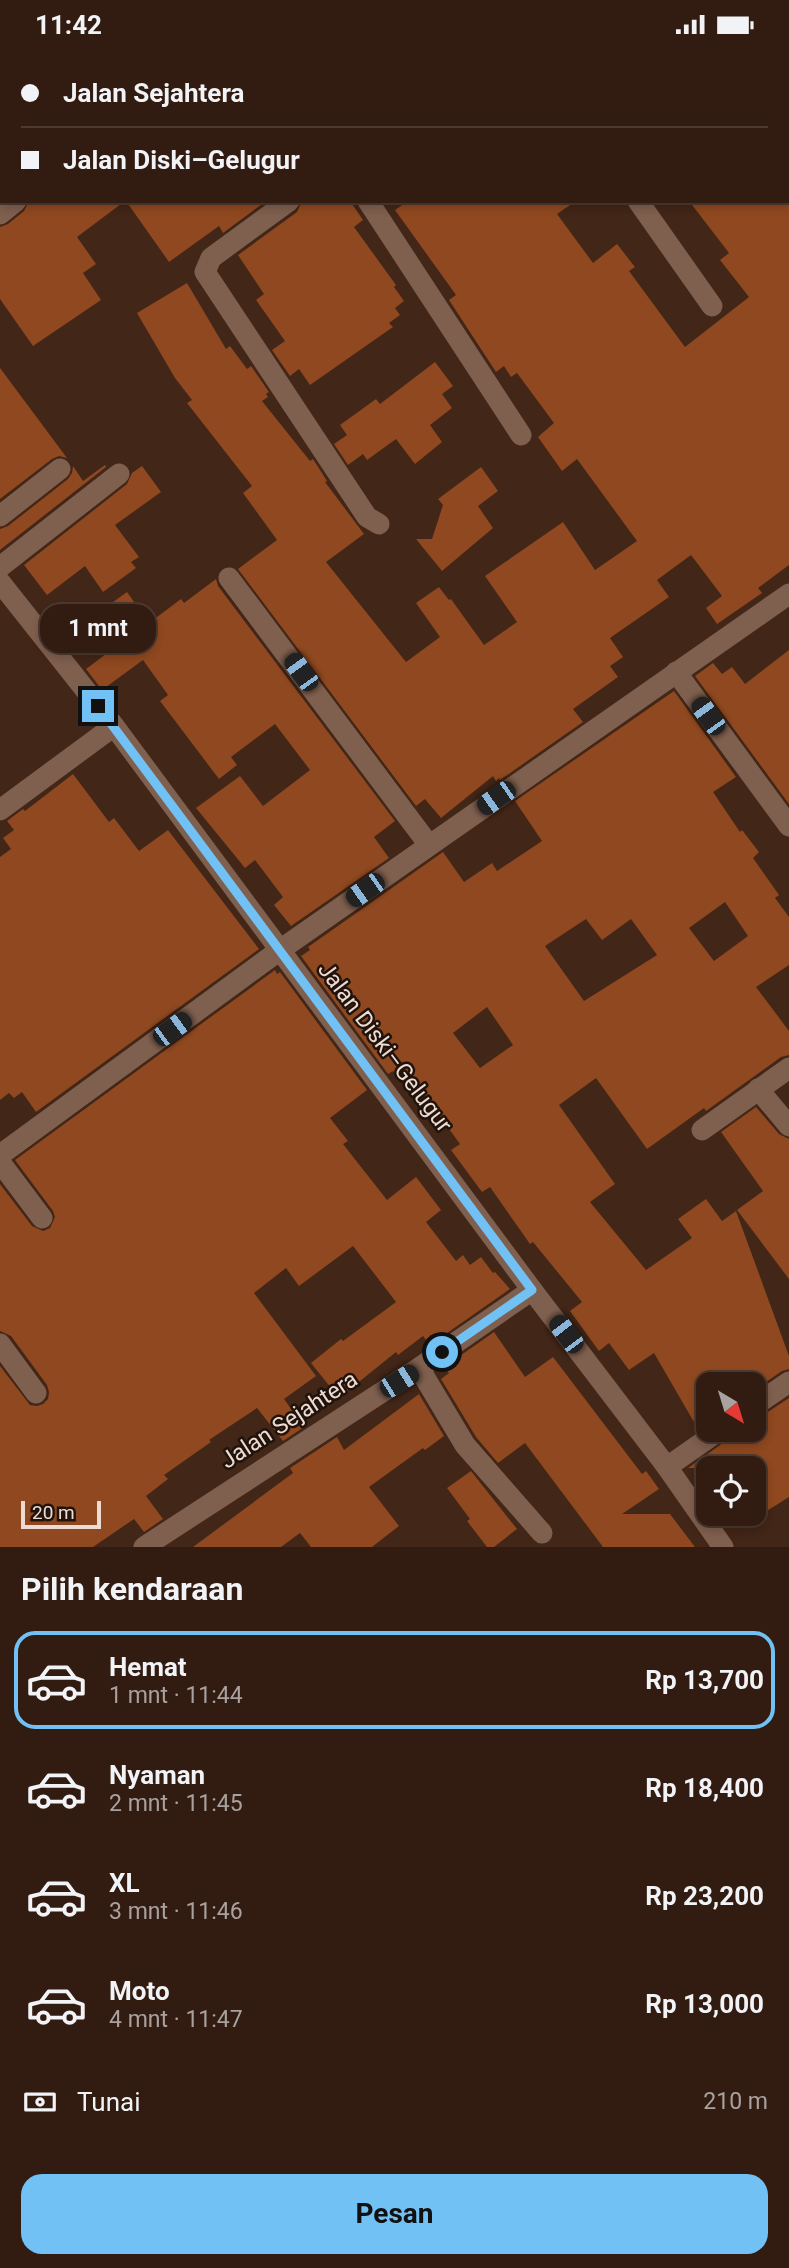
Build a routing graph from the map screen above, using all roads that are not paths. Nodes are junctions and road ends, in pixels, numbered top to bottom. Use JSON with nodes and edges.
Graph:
{"nodes":[{"id":1,"x":286,"y":203,"type":"edge"},
{"id":2,"x":369,"y":203,"type":"edge"},
{"id":3,"x":639,"y":203,"type":"edge"},
{"id":4,"x":712,"y":306,"type":"dead end"},
{"id":5,"x":521,"y":435,"type":"dead end"},
{"id":6,"x":60,"y":469,"type":"dead end"},
{"id":7,"x":118,"y":474,"type":"dead end"},
{"id":8,"x":0,"y":516,"type":"edge"},
{"id":9,"x":379,"y":524,"type":"dead end"},
{"id":10,"x":0,"y":567,"type":"edge"},
{"id":11,"x":229,"y":578,"type":"dead end"},
{"id":12,"x":0,"y":582,"type":"edge"},
{"id":13,"x":789,"y":594,"type":"edge"},
{"id":14,"x":676,"y":672,"type":"junction"},
{"id":15,"x":114,"y":726,"type":"junction"},
{"id":16,"x":0,"y":810,"type":"edge"},
{"id":17,"x":789,"y":826,"type":"edge"},
{"id":18,"x":429,"y":845,"type":"junction"},
{"id":19,"x":279,"y":950,"type":"junction"},
{"id":20,"x":789,"y":1068,"type":"edge"},
{"id":21,"x":758,"y":1089,"type":"junction"},
{"id":22,"x":789,"y":1126,"type":"edge"},
{"id":23,"x":702,"y":1130,"type":"dead end"},
{"id":24,"x":0,"y":1155,"type":"edge"},
{"id":25,"x":0,"y":1162,"type":"edge"},
{"id":26,"x":42,"y":1218,"type":"dead end"},
{"id":27,"x":532,"y":1290,"type":"junction"},
{"id":28,"x":0,"y":1343,"type":"edge"},
{"id":29,"x":419,"y":1368,"type":"junction"},
{"id":30,"x":789,"y":1382,"type":"edge"},
{"id":31,"x":36,"y":1393,"type":"dead end"},
{"id":32,"x":766,"y":1398,"type":"edge"},
{"id":33,"x":703,"y":1442,"type":"edge"},
{"id":34,"x":667,"y":1467,"type":"junction"},
{"id":35,"x":542,"y":1533,"type":"dead end"},
{"id":36,"x":144,"y":1547,"type":"edge"},
{"id":37,"x":723,"y":1547,"type":"edge"}],
"edges":[{"from":1,"to":9,"type":"street"},
{"from":2,"to":5,"type":"street"},
{"from":3,"to":4,"type":"street"},
{"from":6,"to":8,"type":"street"},
{"from":7,"to":10,"type":"street"},
{"from":11,"to":18,"type":"street"},
{"from":12,"to":15,"type":"street","name":"Jalan Diski–Gelugur"},
{"from":13,"to":14,"type":"street"},
{"from":14,"to":17,"type":"street"},
{"from":14,"to":18,"type":"street"},
{"from":15,"to":16,"type":"street"},
{"from":15,"to":19,"type":"street","name":"Jalan Diski–Gelugur"},
{"from":18,"to":19,"type":"street"},
{"from":19,"to":24,"type":"street"},
{"from":19,"to":27,"type":"street","name":"Jalan Diski–Gelugur"},
{"from":20,"to":21,"type":"street"},
{"from":21,"to":22,"type":"street"},
{"from":21,"to":23,"type":"street"},
{"from":25,"to":26,"type":"street"},
{"from":27,"to":29,"type":"street","name":"Jalan Sejahtera"},
{"from":27,"to":34,"type":"street","name":"Jalan Diski–Gelugur"},
{"from":28,"to":31,"type":"street"},
{"from":29,"to":35,"type":"street"},
{"from":29,"to":36,"type":"street","name":"Jalan Sejahtera"},
{"from":30,"to":32,"type":"street"},
{"from":33,"to":34,"type":"street"},
{"from":34,"to":37,"type":"street","name":"Jalan Diski–Gelugur"}]}
